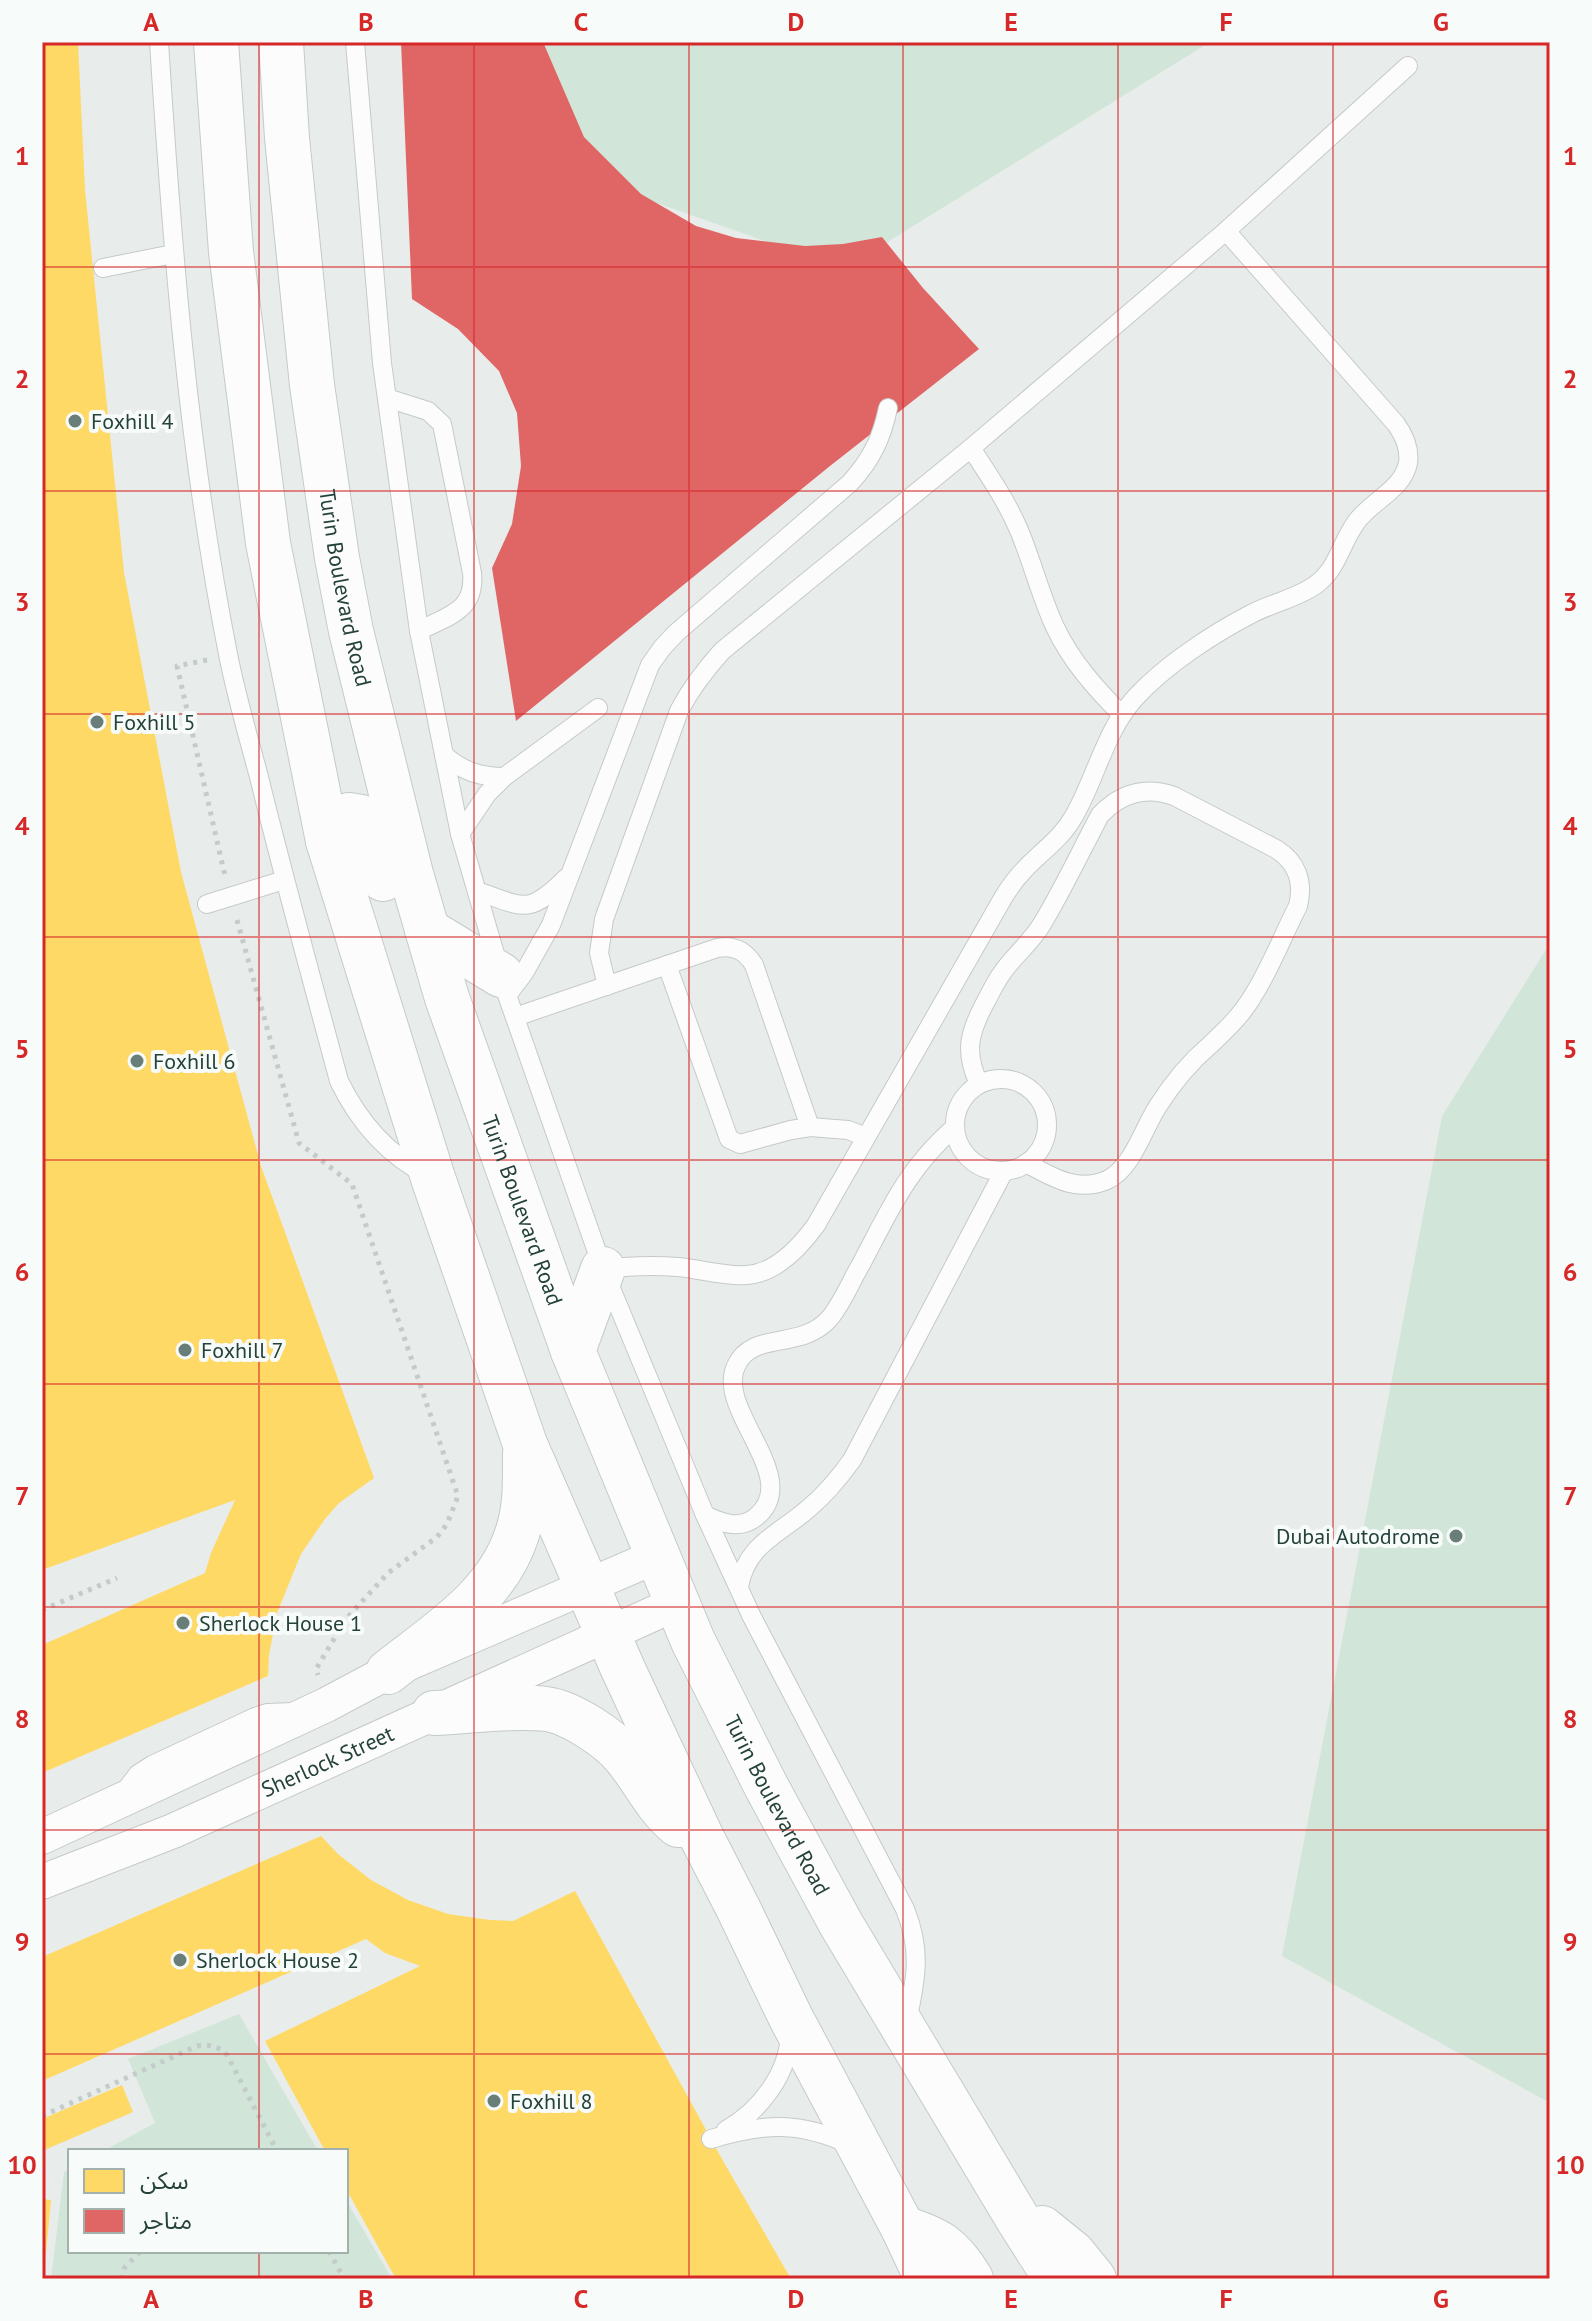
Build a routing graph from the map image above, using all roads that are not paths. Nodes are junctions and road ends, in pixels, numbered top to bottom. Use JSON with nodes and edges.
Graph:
{"nodes":[{"id":1,"x":159,"y":42,"type":"edge"},
{"id":2,"x":216,"y":42,"type":"edge"},
{"id":3,"x":281,"y":42,"type":"edge"},
{"id":4,"x":355,"y":42,"type":"edge"},
{"id":5,"x":1408,"y":66,"type":"dead end"},
{"id":6,"x":1226,"y":231,"type":"junction"},
{"id":7,"x":173,"y":254,"type":"junction"},
{"id":8,"x":103,"y":268,"type":"dead end"},
{"id":9,"x":387,"y":398,"type":"junction"},
{"id":10,"x":888,"y":408,"type":"dead end"},
{"id":11,"x":971,"y":448,"type":"junction"},
{"id":12,"x":419,"y":631,"type":"junction"},
{"id":13,"x":598,"y":708,"type":"dead end"},
{"id":14,"x":1122,"y":715,"type":"junction"},
{"id":15,"x":444,"y":755,"type":"junction"},
{"id":16,"x":504,"y":777,"type":"junction"},
{"id":17,"x":460,"y":834,"type":"junction"},
{"id":18,"x":328,"y":841,"type":"junction"},
{"id":19,"x":571,"y":873,"type":"junction"},
{"id":20,"x":284,"y":880,"type":"junction"},
{"id":21,"x":477,"y":891,"type":"junction"},
{"id":22,"x":207,"y":904,"type":"dead end"},
{"id":23,"x":427,"y":930,"type":"junction"},
{"id":24,"x":667,"y":965,"type":"junction"},
{"id":25,"x":504,"y":985,"type":"junction"},
{"id":26,"x":607,"y":986,"type":"junction"},
{"id":27,"x":447,"y":998,"type":"junction"},
{"id":28,"x":515,"y":1017,"type":"junction"},
{"id":29,"x":979,"y":1084,"type":"junction"},
{"id":30,"x":810,"y":1127,"type":"junction"},
{"id":31,"x":955,"y":1127,"type":"junction"},
{"id":32,"x":866,"y":1137,"type":"junction"},
{"id":33,"x":1026,"y":1163,"type":"junction"},
{"id":34,"x":1004,"y":1171,"type":"junction"},
{"id":35,"x":433,"y":1178,"type":"junction"},
{"id":36,"x":603,"y":1269,"type":"junction"},
{"id":37,"x":573,"y":1351,"type":"junction"},
{"id":38,"x":525,"y":1444,"type":"junction"},
{"id":39,"x":769,"y":1499,"type":"junction"},
{"id":40,"x":705,"y":1515,"type":"junction"},
{"id":41,"x":789,"y":1525,"type":"junction"},
{"id":42,"x":657,"y":1556,"type":"junction"},
{"id":43,"x":739,"y":1587,"type":"junction"},
{"id":44,"x":588,"y":1588,"type":"junction"},
{"id":45,"x":677,"y":1603,"type":"junction"},
{"id":46,"x":608,"y":1634,"type":"junction"},
{"id":47,"x":388,"y":1672,"type":"junction"},
{"id":48,"x":316,"y":1710,"type":"junction"},
{"id":49,"x":434,"y":1713,"type":"junction"},
{"id":50,"x":121,"y":1800,"type":"junction"},
{"id":51,"x":701,"y":1836,"type":"junction"},
{"id":52,"x":42,"y":1837,"type":"edge"},
{"id":53,"x":139,"y":1845,"type":"junction"},
{"id":54,"x":42,"y":1882,"type":"edge"},
{"id":55,"x":791,"y":2018,"type":"junction"},
{"id":56,"x":905,"y":2033,"type":"junction"},
{"id":57,"x":862,"y":2150,"type":"junction"},
{"id":58,"x":1019,"y":2221,"type":"junction"},
{"id":59,"x":903,"y":2228,"type":"junction"},
{"id":60,"x":903,"y":2279,"type":"edge"},
{"id":61,"x":927,"y":2279,"type":"edge"},
{"id":62,"x":971,"y":2279,"type":"edge"},
{"id":63,"x":1056,"y":2279,"type":"edge"},
{"id":64,"x":1094,"y":2279,"type":"edge"}],
"edges":[{"from":1,"to":7,"type":"lane"},
{"from":2,"to":18,"type":"main road"},
{"from":3,"to":23,"type":"main road","name":"Turin Boulevard Road"},
{"from":4,"to":9,"type":"lane"},
{"from":5,"to":6,"type":"lane"},
{"from":6,"to":11,"type":"lane"},
{"from":6,"to":14,"type":"lane"},
{"from":7,"to":8,"type":"lane"},
{"from":7,"to":20,"type":"lane"},
{"from":9,"to":12,"type":"lane"},
{"from":9,"to":12,"type":"lane"},
{"from":10,"to":19,"type":"lane"},
{"from":11,"to":14,"type":"lane"},
{"from":11,"to":26,"type":"lane"},
{"from":12,"to":15,"type":"lane"},
{"from":13,"to":16,"type":"lane"},
{"from":14,"to":32,"type":"lane"},
{"from":15,"to":16,"type":"lane"},
{"from":15,"to":17,"type":"lane"},
{"from":16,"to":17,"type":"lane"},
{"from":17,"to":21,"type":"lane"},
{"from":18,"to":27,"type":"main road"},
{"from":18,"to":35,"type":"main road"},
{"from":19,"to":21,"type":"lane"},
{"from":19,"to":25,"type":"lane"},
{"from":20,"to":22,"type":"lane"},
{"from":20,"to":35,"type":"lane"},
{"from":21,"to":25,"type":"lane"},
{"from":23,"to":25,"type":"main road"},
{"from":23,"to":27,"type":"main road","name":"Turin Boulevard Road"},
{"from":24,"to":26,"type":"lane"},
{"from":24,"to":30,"type":"lane"},
{"from":24,"to":30,"type":"lane"},
{"from":25,"to":28,"type":"lane"},
{"from":26,"to":28,"type":"lane"},
{"from":27,"to":37,"type":"main road","name":"Turin Boulevard Road"},
{"from":28,"to":36,"type":"lane"},
{"from":29,"to":31,"type":"lane"},
{"from":29,"to":33,"type":"lane"},
{"from":29,"to":33,"type":"lane"},
{"from":30,"to":32,"type":"lane"},
{"from":31,"to":34,"type":"lane"},
{"from":31,"to":39,"type":"lane"},
{"from":32,"to":36,"type":"lane"},
{"from":33,"to":34,"type":"lane"},
{"from":34,"to":41,"type":"lane"},
{"from":35,"to":38,"type":"main road"},
{"from":36,"to":37,"type":"main road"},
{"from":36,"to":40,"type":"lane"},
{"from":37,"to":42,"type":"main road","name":"Turin Boulevard Road"},
{"from":38,"to":44,"type":"main road"},
{"from":38,"to":47,"type":"main road"},
{"from":39,"to":40,"type":"lane"},
{"from":39,"to":41,"type":"lane"},
{"from":40,"to":43,"type":"lane"},
{"from":41,"to":43,"type":"lane"},
{"from":42,"to":44,"type":"street"},
{"from":42,"to":45,"type":"main road","name":"Turin Boulevard Road"},
{"from":43,"to":56,"type":"lane"},
{"from":44,"to":46,"type":"main road"},
{"from":44,"to":47,"type":"street"},
{"from":45,"to":46,"type":"street","name":"Sherlock Street"},
{"from":45,"to":56,"type":"main road","name":"Turin Boulevard Road"},
{"from":46,"to":49,"type":"street","name":"Sherlock Street"},
{"from":46,"to":51,"type":"main road"},
{"from":47,"to":48,"type":"street"},
{"from":48,"to":50,"type":"street"},
{"from":48,"to":50,"type":"lane"},
{"from":49,"to":51,"type":"main road"},
{"from":49,"to":53,"type":"street","name":"Sherlock Street"},
{"from":50,"to":52,"type":"street"},
{"from":50,"to":53,"type":"street"},
{"from":51,"to":55,"type":"main road"},
{"from":53,"to":54,"type":"street","name":"Sherlock Street"},
{"from":55,"to":57,"type":"main road"},
{"from":55,"to":57,"type":"lane"},
{"from":56,"to":58,"type":"main road","name":"Turin Boulevard Road"},
{"from":57,"to":59,"type":"main road"},
{"from":58,"to":63,"type":"main road","name":"Turin Boulevard Road"},
{"from":58,"to":64,"type":"main road"},
{"from":59,"to":60,"type":"main road"},
{"from":59,"to":61,"type":"main road"},
{"from":59,"to":62,"type":"main road"}]}
